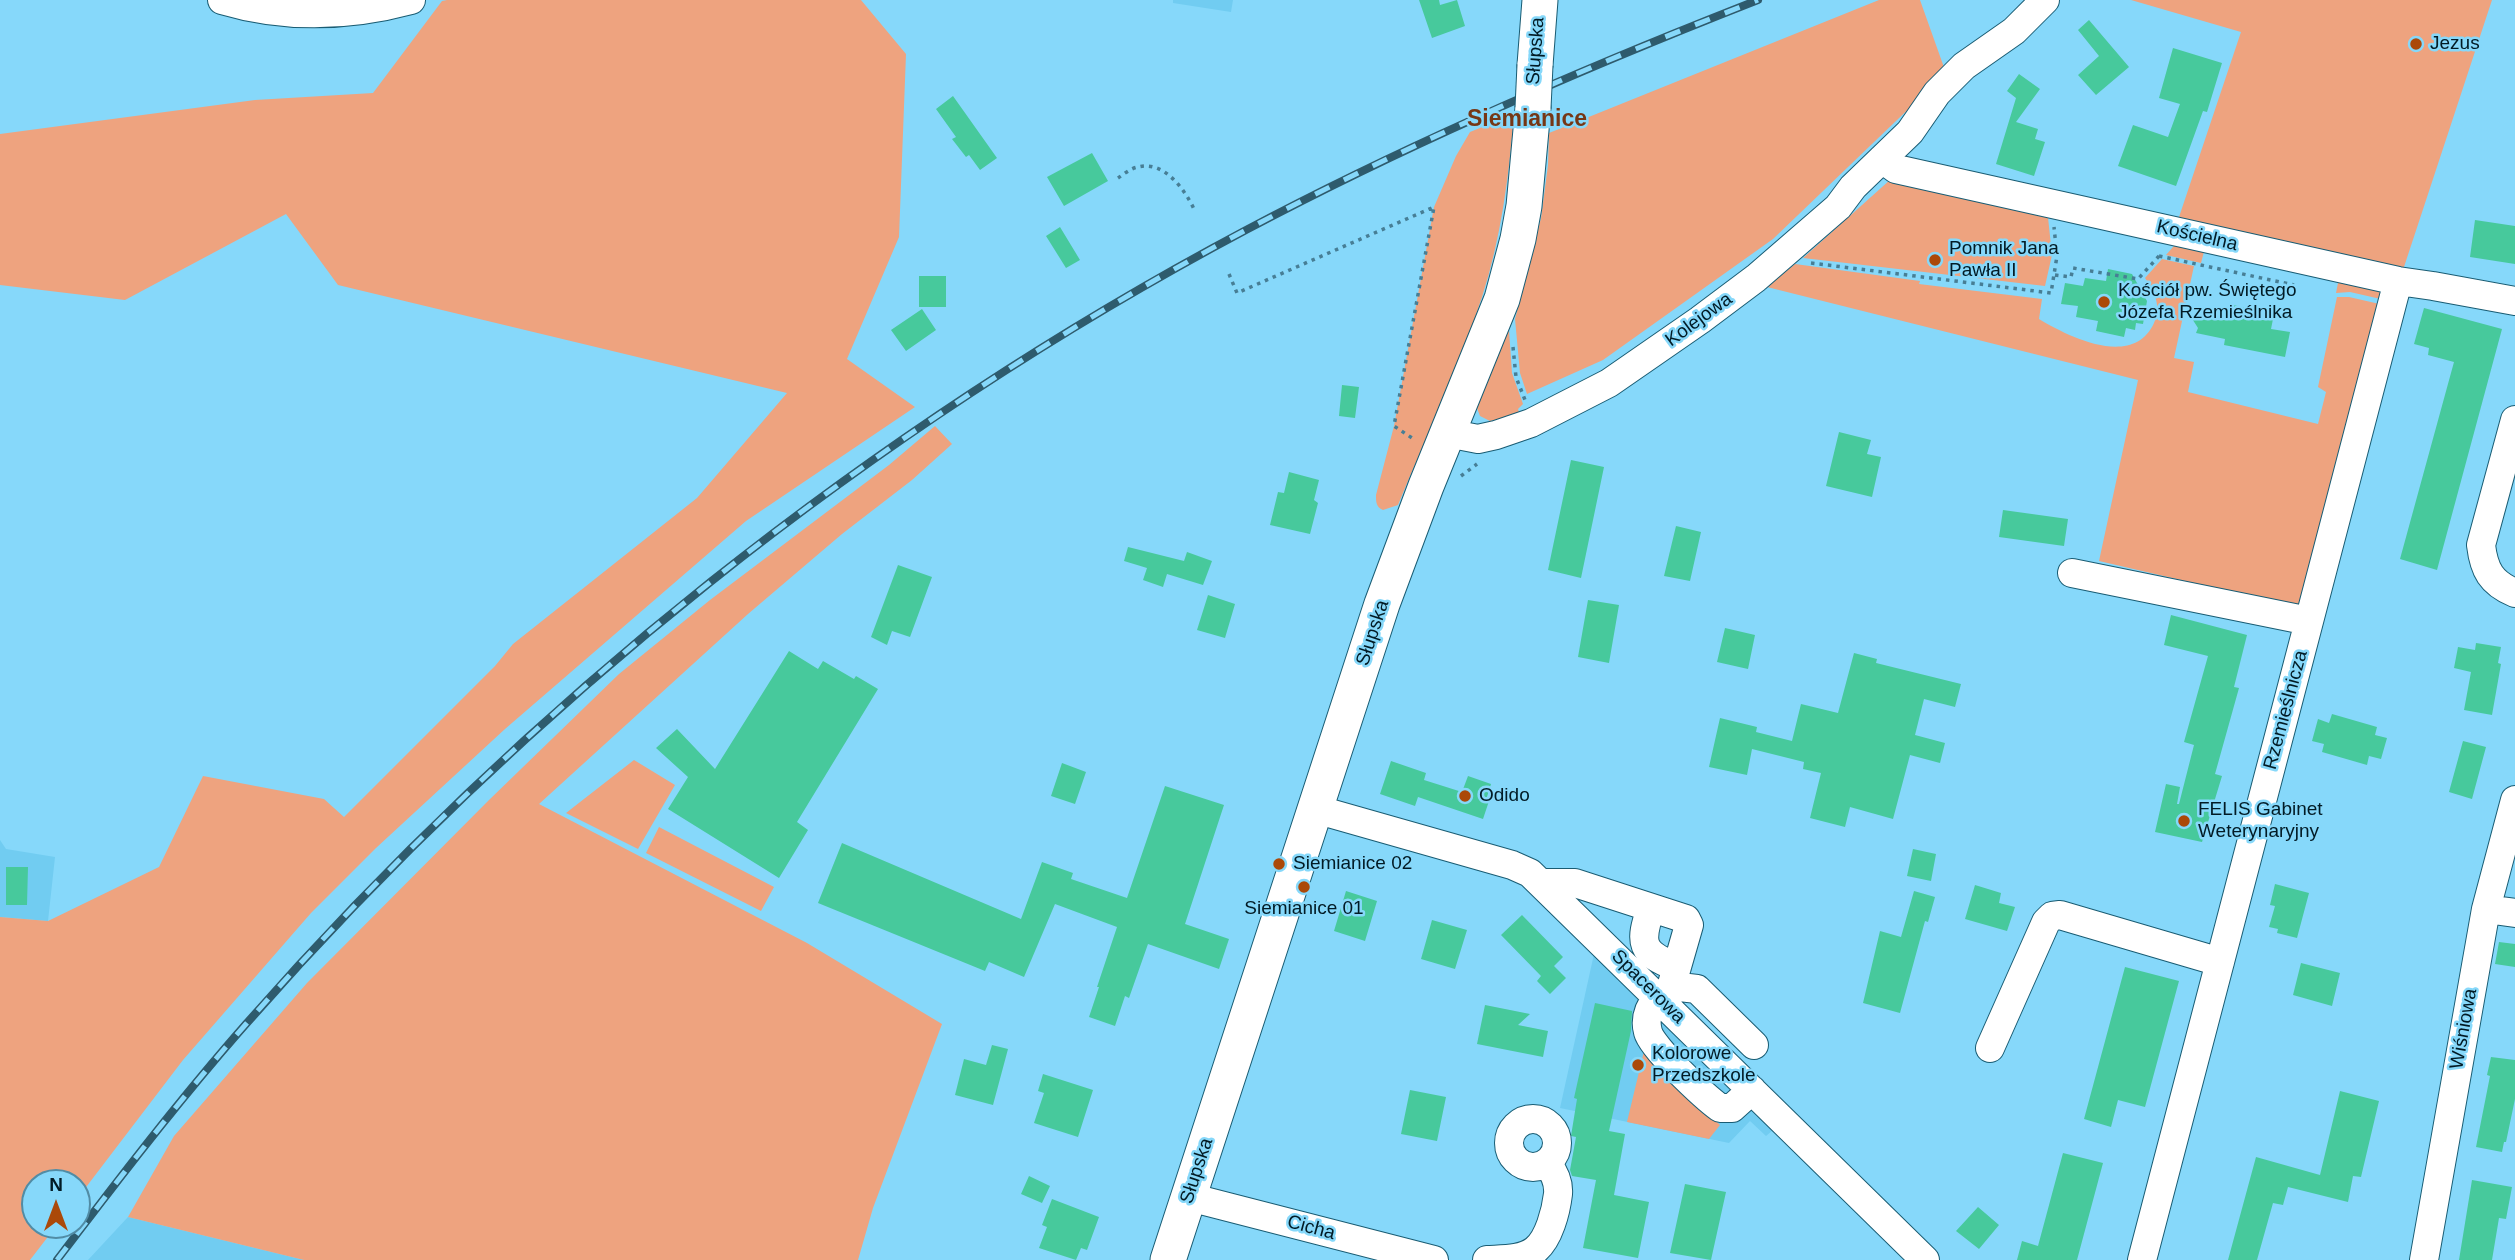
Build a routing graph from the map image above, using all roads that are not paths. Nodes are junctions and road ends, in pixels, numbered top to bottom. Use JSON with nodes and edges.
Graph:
{"nodes":[{"id":1,"x":222,"y":0,"type":"edge"},
{"id":2,"x":411,"y":0,"type":"edge"},
{"id":3,"x":1540,"y":0,"type":"edge"},
{"id":4,"x":2045,"y":0,"type":"edge"},
{"id":5,"x":1882,"y":159,"type":"junction"},
{"id":6,"x":2398,"y":281,"type":"junction"},
{"id":7,"x":2515,"y":301,"type":"edge"},
{"id":8,"x":2515,"y":419,"type":"edge"},
{"id":9,"x":1436,"y":440,"type":"junction"},
{"id":10,"x":2072,"y":573,"type":"dead end"},
{"id":11,"x":2515,"y":593,"type":"edge"},
{"id":12,"x":2309,"y":621,"type":"junction"},
{"id":13,"x":2515,"y":800,"type":"edge"},
{"id":14,"x":1315,"y":809,"type":"junction"},
{"id":15,"x":1542,"y":883,"type":"junction"},
{"id":16,"x":1651,"y":908,"type":"junction"},
{"id":17,"x":2486,"y":909,"type":"junction"},
{"id":18,"x":2515,"y":913,"type":"edge"},
{"id":19,"x":2220,"y":962,"type":"junction"},
{"id":20,"x":1668,"y":988,"type":"junction"},
{"id":21,"x":1754,"y":1045,"type":"dead end"},
{"id":22,"x":1990,"y":1048,"type":"dead end"},
{"id":23,"x":1547,"y":1163,"type":"dead end"},
{"id":24,"x":1188,"y":1197,"type":"junction"},
{"id":25,"x":1168,"y":1260,"type":"edge"},
{"id":26,"x":1434,"y":1260,"type":"edge"},
{"id":27,"x":1487,"y":1260,"type":"edge"},
{"id":28,"x":1925,"y":1260,"type":"edge"},
{"id":29,"x":2142,"y":1260,"type":"edge"},
{"id":30,"x":2424,"y":1260,"type":"edge"}],
"edges":[{"from":1,"to":2,"type":"street"},
{"from":3,"to":9,"type":"main road","name":"Słupska","bridge":true},
{"from":4,"to":5,"type":"street","name":"Kolejowa"},
{"from":5,"to":6,"type":"street","name":"Kościelna"},
{"from":5,"to":9,"type":"street","name":"Kolejowa"},
{"from":6,"to":7,"type":"street","name":"Kościelna"},
{"from":6,"to":12,"type":"street","name":"Rzemieślnicza"},
{"from":8,"to":11,"type":"street"},
{"from":9,"to":14,"type":"main road","name":"Słupska"},
{"from":10,"to":12,"type":"street"},
{"from":12,"to":19,"type":"street","name":"Rzemieślnicza"},
{"from":13,"to":17,"type":"street","name":"Wiśniowa"},
{"from":14,"to":15,"type":"street","name":"Spacerowa"},
{"from":14,"to":24,"type":"main road","name":"Słupska"},
{"from":15,"to":16,"type":"street"},
{"from":15,"to":20,"type":"street","name":"Spacerowa"},
{"from":16,"to":20,"type":"street"},
{"from":16,"to":20,"type":"street"},
{"from":17,"to":18,"type":"street"},
{"from":17,"to":30,"type":"street","name":"Wiśniowa"},
{"from":19,"to":22,"type":"street"},
{"from":19,"to":29,"type":"street","name":"Rzemieślnicza"},
{"from":20,"to":21,"type":"street"},
{"from":20,"to":28,"type":"street"},
{"from":23,"to":27,"type":"street"},
{"from":24,"to":25,"type":"main road","name":"Słupska"},
{"from":24,"to":26,"type":"street","name":"Cicha"}]}
